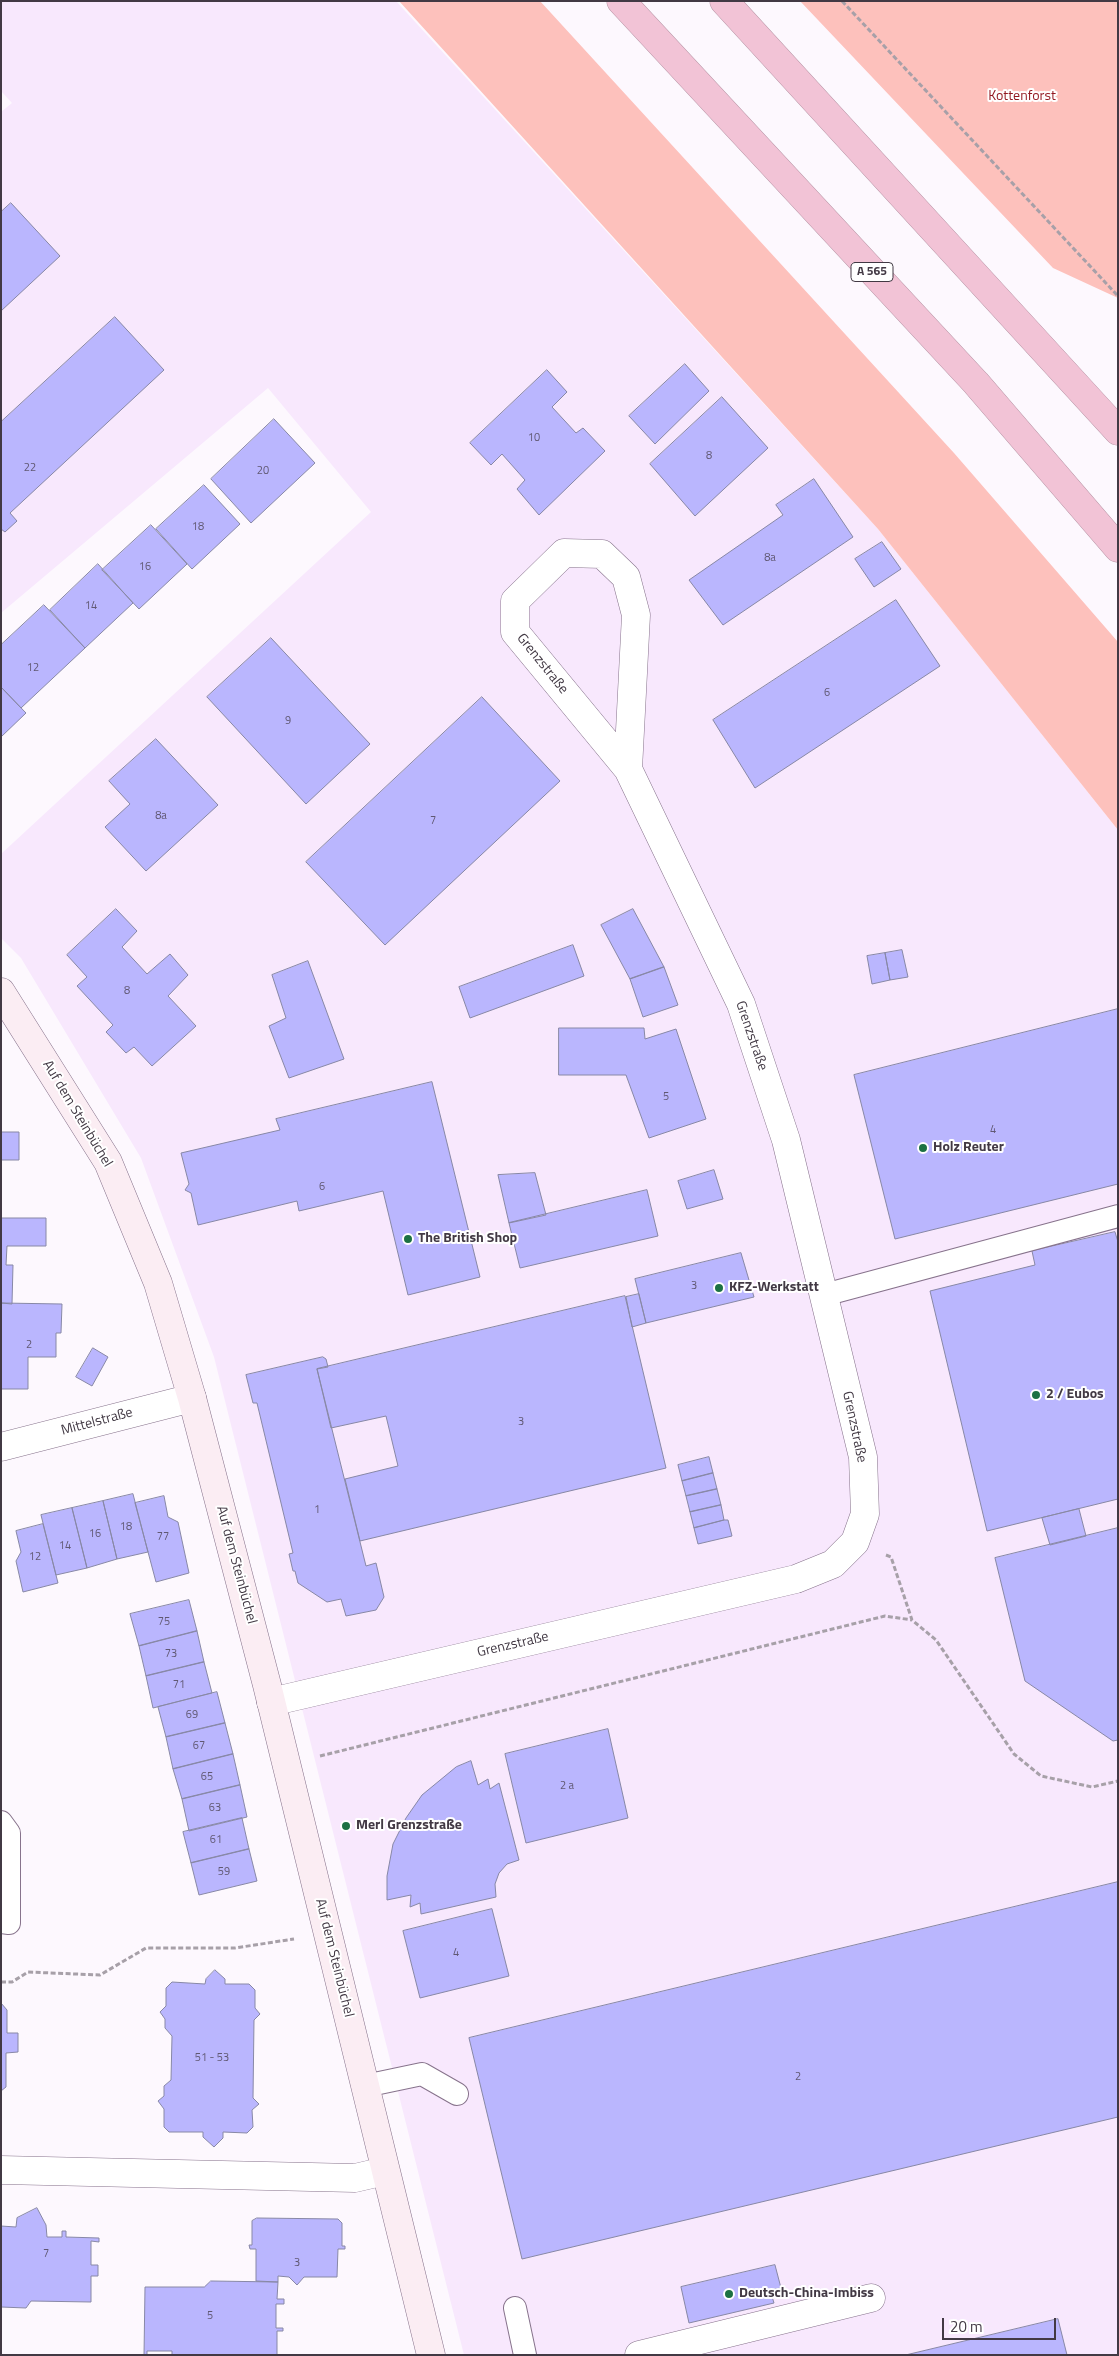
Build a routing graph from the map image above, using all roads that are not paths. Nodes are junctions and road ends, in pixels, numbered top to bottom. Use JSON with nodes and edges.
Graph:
{"nodes":[{"id":1,"x":621,"y":1,"type":"edge"},
{"id":2,"x":724,"y":1,"type":"edge"},
{"id":3,"x":1118,"y":431,"type":"edge"},
{"id":4,"x":1118,"y":548,"type":"edge"},
{"id":5,"x":628,"y":769,"type":"junction"},
{"id":6,"x":1,"y":992,"type":"edge"},
{"id":7,"x":1118,"y":1216,"type":"edge"},
{"id":8,"x":824,"y":1295,"type":"junction"},
{"id":9,"x":192,"y":1398,"type":"junction"},
{"id":10,"x":1,"y":1447,"type":"edge"},
{"id":11,"x":271,"y":1702,"type":"junction"},
{"id":12,"x":1,"y":1822,"type":"edge"},
{"id":13,"x":1,"y":1922,"type":"edge"},
{"id":14,"x":365,"y":2086,"type":"junction"},
{"id":15,"x":457,"y":2094,"type":"dead end"},
{"id":16,"x":1,"y":2170,"type":"edge"},
{"id":17,"x":385,"y":2171,"type":"junction"},
{"id":18,"x":871,"y":2298,"type":"dead end"},
{"id":19,"x":515,"y":2308,"type":"dead end"},
{"id":20,"x":431,"y":2355,"type":"edge"},
{"id":21,"x":525,"y":2355,"type":"edge"},
{"id":22,"x":639,"y":2355,"type":"edge"}],
"edges":[{"from":1,"to":4,"type":"highway","number":"A 565"},
{"from":2,"to":3,"type":"highway"},
{"from":5,"to":5,"type":"street","name":"Grenzstraße"},
{"from":5,"to":8,"type":"street","name":"Grenzstraße"},
{"from":6,"to":9,"type":"street","name":"Auf dem Steinbüchel"},
{"from":7,"to":8,"type":"lane"},
{"from":8,"to":11,"type":"street","name":"Grenzstraße"},
{"from":9,"to":10,"type":"street","name":"Mittelstraße"},
{"from":9,"to":11,"type":"street","name":"Auf dem Steinbüchel"},
{"from":11,"to":14,"type":"street","name":"Auf dem Steinbüchel"},
{"from":12,"to":13,"type":"lane"},
{"from":14,"to":15,"type":"lane"},
{"from":14,"to":17,"type":"street","name":"Auf dem Steinbüchel"},
{"from":16,"to":17,"type":"street"},
{"from":17,"to":20,"type":"street","name":"Auf dem Steinbüchel"},
{"from":18,"to":22,"type":"street"},
{"from":19,"to":21,"type":"lane"}]}
